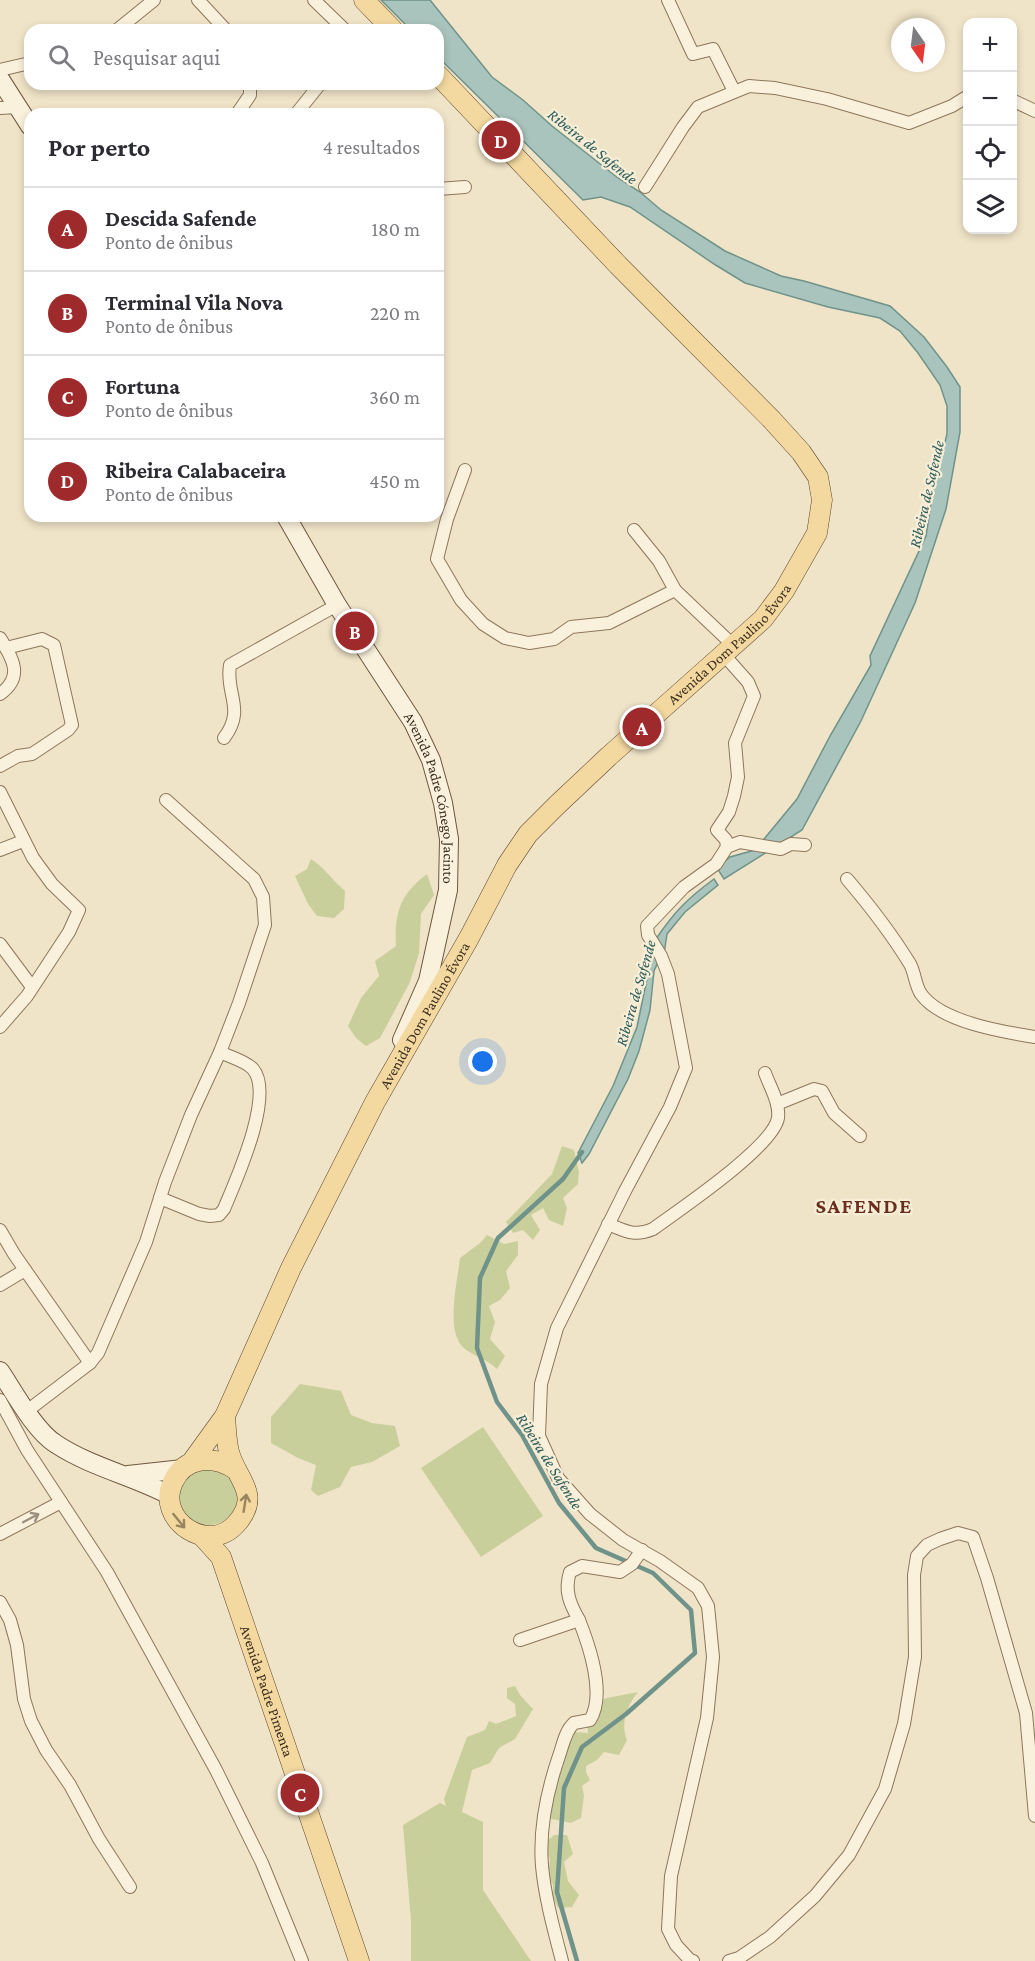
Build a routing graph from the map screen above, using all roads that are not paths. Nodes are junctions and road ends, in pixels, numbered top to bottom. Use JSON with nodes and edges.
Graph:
{"nodes":[{"id":1,"x":154,"y":0,"type":"edge"},
{"id":2,"x":198,"y":0,"type":"edge"},
{"id":3,"x":314,"y":0,"type":"edge"},
{"id":4,"x":364,"y":0,"type":"edge"},
{"id":5,"x":668,"y":0,"type":"edge"},
{"id":6,"x":124,"y":24,"type":"edge"},
{"id":7,"x":220,"y":24,"type":"edge"},
{"id":8,"x":339,"y":24,"type":"edge"},
{"id":9,"x":383,"y":24,"type":"edge"},
{"id":10,"x":24,"y":64,"type":"edge"},
{"id":11,"x":0,"y":70,"type":"edge"},
{"id":12,"x":0,"y":78,"type":"edge"},
{"id":13,"x":444,"y":81,"type":"edge"},
{"id":14,"x":250,"y":90,"type":"edge"},
{"id":15,"x":315,"y":90,"type":"edge"},
{"id":16,"x":734,"y":91,"type":"junction"},
{"id":17,"x":963,"y":99,"type":"edge"},
{"id":18,"x":1017,"y":102,"type":"edge"},
{"id":19,"x":9,"y":108,"type":"edge"},
{"id":20,"x":241,"y":108,"type":"edge"},
{"id":21,"x":301,"y":108,"type":"edge"},
{"id":22,"x":1035,"y":111,"type":"edge"},
{"id":23,"x":24,"y":121,"type":"edge"},
{"id":24,"x":465,"y":187,"type":"dead end"},
{"id":25,"x":645,"y":187,"type":"dead end"},
{"id":26,"x":444,"y":189,"type":"edge"},
{"id":27,"x":465,"y":470,"type":"dead end"},
{"id":28,"x":289,"y":522,"type":"edge"},
{"id":29,"x":634,"y":530,"type":"dead end"},
{"id":30,"x":675,"y":590,"type":"junction"},
{"id":31,"x":337,"y":605,"type":"junction"},
{"id":32,"x":3,"y":643,"type":"edge"},
{"id":33,"x":729,"y":650,"type":"junction"},
{"id":34,"x":0,"y":694,"type":"edge"},
{"id":35,"x":224,"y":738,"type":"dead end"},
{"id":36,"x":0,"y":766,"type":"edge"},
{"id":37,"x":0,"y":792,"type":"edge"},
{"id":38,"x":166,"y":800,"type":"dead end"},
{"id":39,"x":23,"y":842,"type":"junction"},
{"id":40,"x":805,"y":845,"type":"dead end"},
{"id":41,"x":728,"y":847,"type":"junction"},
{"id":42,"x":0,"y":850,"type":"edge"},
{"id":43,"x":847,"y":879,"type":"dead end"},
{"id":44,"x":0,"y":944,"type":"edge"},
{"id":45,"x":32,"y":987,"type":"junction"},
{"id":46,"x":0,"y":1027,"type":"edge"},
{"id":47,"x":1035,"y":1037,"type":"edge"},
{"id":48,"x":220,"y":1052,"type":"junction"},
{"id":49,"x":765,"y":1073,"type":"dead end"},
{"id":50,"x":375,"y":1102,"type":"junction"},
{"id":51,"x":777,"y":1104,"type":"junction"},
{"id":52,"x":860,"y":1136,"type":"dead end"},
{"id":53,"x":160,"y":1198,"type":"junction"},
{"id":54,"x":608,"y":1224,"type":"junction"},
{"id":55,"x":0,"y":1230,"type":"edge"},
{"id":56,"x":25,"y":1270,"type":"junction"},
{"id":57,"x":0,"y":1285,"type":"edge"},
{"id":58,"x":90,"y":1363,"type":"junction"},
{"id":59,"x":0,"y":1371,"type":"edge"},
{"id":60,"x":0,"y":1400,"type":"edge"},
{"id":61,"x":27,"y":1411,"type":"junction"},
{"id":62,"x":225,"y":1416,"type":"junction"},
{"id":63,"x":187,"y":1466,"type":"junction"},
{"id":64,"x":235,"y":1469,"type":"junction"},
{"id":65,"x":126,"y":1475,"type":"junction"},
{"id":66,"x":169,"y":1495,"type":"junction"},
{"id":67,"x":61,"y":1502,"type":"junction"},
{"id":68,"x":225,"y":1532,"type":"junction"},
{"id":69,"x":0,"y":1534,"type":"edge"},
{"id":70,"x":202,"y":1536,"type":"junction"},
{"id":71,"x":642,"y":1551,"type":"junction"},
{"id":72,"x":221,"y":1557,"type":"junction"},
{"id":73,"x":0,"y":1602,"type":"edge"},
{"id":74,"x":579,"y":1620,"type":"junction"},
{"id":75,"x":520,"y":1640,"type":"dead end"},
{"id":76,"x":1035,"y":1816,"type":"edge"},
{"id":77,"x":130,"y":1887,"type":"dead end"},
{"id":78,"x":302,"y":1961,"type":"edge"},
{"id":79,"x":359,"y":1961,"type":"edge"},
{"id":80,"x":562,"y":1961,"type":"edge"},
{"id":81,"x":693,"y":1961,"type":"edge"},
{"id":82,"x":729,"y":1961,"type":"edge"}],
"edges":[{"from":1,"to":6,"type":"street"},
{"from":2,"to":7,"type":"street"},
{"from":3,"to":8,"type":"street"},
{"from":4,"to":9,"type":"main road"},
{"from":5,"to":16,"type":"street"},
{"from":10,"to":11,"type":"street"},
{"from":12,"to":19,"type":"street"},
{"from":13,"to":33,"type":"main road","name":"Avenida Dom Paulino Évora"},
{"from":14,"to":20,"type":"street"},
{"from":15,"to":21,"type":"street"},
{"from":16,"to":17,"type":"street"},
{"from":16,"to":25,"type":"street"},
{"from":18,"to":22,"type":"street"},
{"from":19,"to":23,"type":"street"},
{"from":24,"to":26,"type":"street"},
{"from":27,"to":30,"type":"street"},
{"from":28,"to":31,"type":"street","name":"Avenida Padre Cónego Jacinto"},
{"from":29,"to":30,"type":"street"},
{"from":30,"to":33,"type":"street"},
{"from":31,"to":35,"type":"street"},
{"from":31,"to":50,"type":"street","name":"Avenida Padre Cónego Jacinto"},
{"from":32,"to":34,"type":"street"},
{"from":32,"to":36,"type":"street"},
{"from":33,"to":41,"type":"street"},
{"from":33,"to":50,"type":"main road","name":"Avenida Dom Paulino Évora"},
{"from":37,"to":39,"type":"street"},
{"from":38,"to":48,"type":"street"},
{"from":39,"to":42,"type":"street"},
{"from":39,"to":45,"type":"street"},
{"from":40,"to":41,"type":"street"},
{"from":41,"to":54,"type":"street"},
{"from":43,"to":47,"type":"street"},
{"from":44,"to":45,"type":"street"},
{"from":45,"to":46,"type":"street"},
{"from":48,"to":53,"type":"street"},
{"from":48,"to":53,"type":"street"},
{"from":49,"to":51,"type":"street"},
{"from":50,"to":62,"type":"main road","name":"Avenida Dom Paulino Évora"},
{"from":51,"to":52,"type":"street"},
{"from":51,"to":54,"type":"street"},
{"from":53,"to":58,"type":"street"},
{"from":54,"to":71,"type":"street"},
{"from":55,"to":56,"type":"street"},
{"from":56,"to":57,"type":"street"},
{"from":56,"to":58,"type":"street"},
{"from":58,"to":61,"type":"street"},
{"from":59,"to":61,"type":"street"},
{"from":60,"to":67,"type":"street"},
{"from":61,"to":65,"type":"street"},
{"from":62,"to":63,"type":"main road","name":"Avenida Dom Paulino Évora"},
{"from":62,"to":64,"type":"main road"},
{"from":63,"to":64,"type":"main road"},
{"from":63,"to":65,"type":"street"},
{"from":63,"to":66,"type":"main road"},
{"from":68,"to":64,"type":"main road","one_way":true},
{"from":65,"to":66,"type":"street"},
{"from":66,"to":70,"type":"main road","one_way":true},
{"from":69,"to":67,"type":"street","one_way":true},
{"from":67,"to":78,"type":"street"},
{"from":68,"to":70,"type":"main road"},
{"from":68,"to":72,"type":"main road"},
{"from":70,"to":72,"type":"main road"},
{"from":71,"to":74,"type":"street"},
{"from":71,"to":81,"type":"street"},
{"from":72,"to":79,"type":"main road","name":"Avenida Padre Pimenta"},
{"from":73,"to":77,"type":"street"},
{"from":74,"to":75,"type":"street"},
{"from":74,"to":80,"type":"street"},
{"from":76,"to":82,"type":"street"}]}
